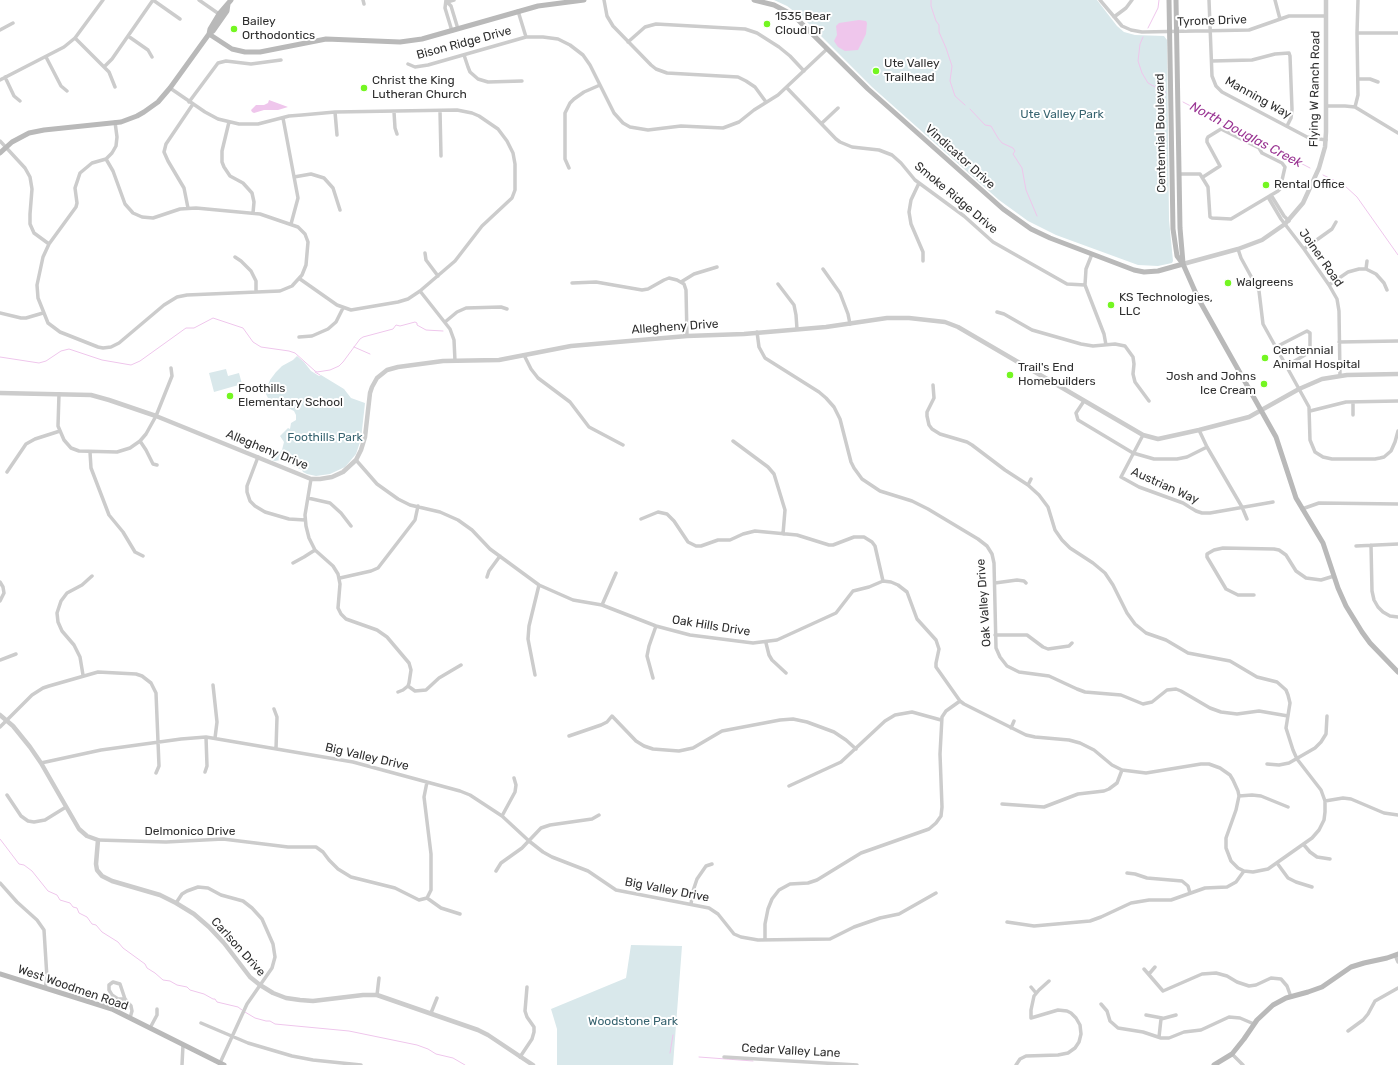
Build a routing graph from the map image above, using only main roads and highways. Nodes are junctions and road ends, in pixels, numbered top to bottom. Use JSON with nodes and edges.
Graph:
{"nodes":[{"id":1,"x":584,"y":0,"type":"edge"},
{"id":2,"x":754,"y":0,"type":"edge"},
{"id":3,"x":1169,"y":0,"type":"edge"},
{"id":4,"x":1176,"y":0,"type":"edge"},
{"id":5,"x":229,"y":2,"type":"edge"},
{"id":6,"x":209,"y":34,"type":"junction"},
{"id":7,"x":0,"y":153,"type":"edge"},
{"id":8,"x":1183,"y":264,"type":"junction"},
{"id":9,"x":1398,"y":672,"type":"edge"},
{"id":10,"x":1396,"y":954,"type":"edge"},
{"id":11,"x":0,"y":974,"type":"edge"},
{"id":12,"x":222,"y":1064,"type":"edge"},
{"id":13,"x":1214,"y":1065,"type":"edge"}],
"edges":[{"from":1,"to":6,"type":"main road"},
{"from":2,"to":8,"type":"main road","name":"Vindicator Drive"},
{"from":3,"to":8,"type":"main road","name":"Centennial Boulevard"},
{"from":4,"to":8,"type":"main road","name":"Centennial Boulevard"},
{"from":5,"to":6,"type":"main road"},
{"from":5,"to":6,"type":"main road"},
{"from":6,"to":7,"type":"main road"},
{"from":8,"to":9,"type":"main road","name":"Centennial Boulevard"},
{"from":10,"to":13,"type":"main road"},
{"from":11,"to":12,"type":"main road","name":"West Woodmen Road"}]}
